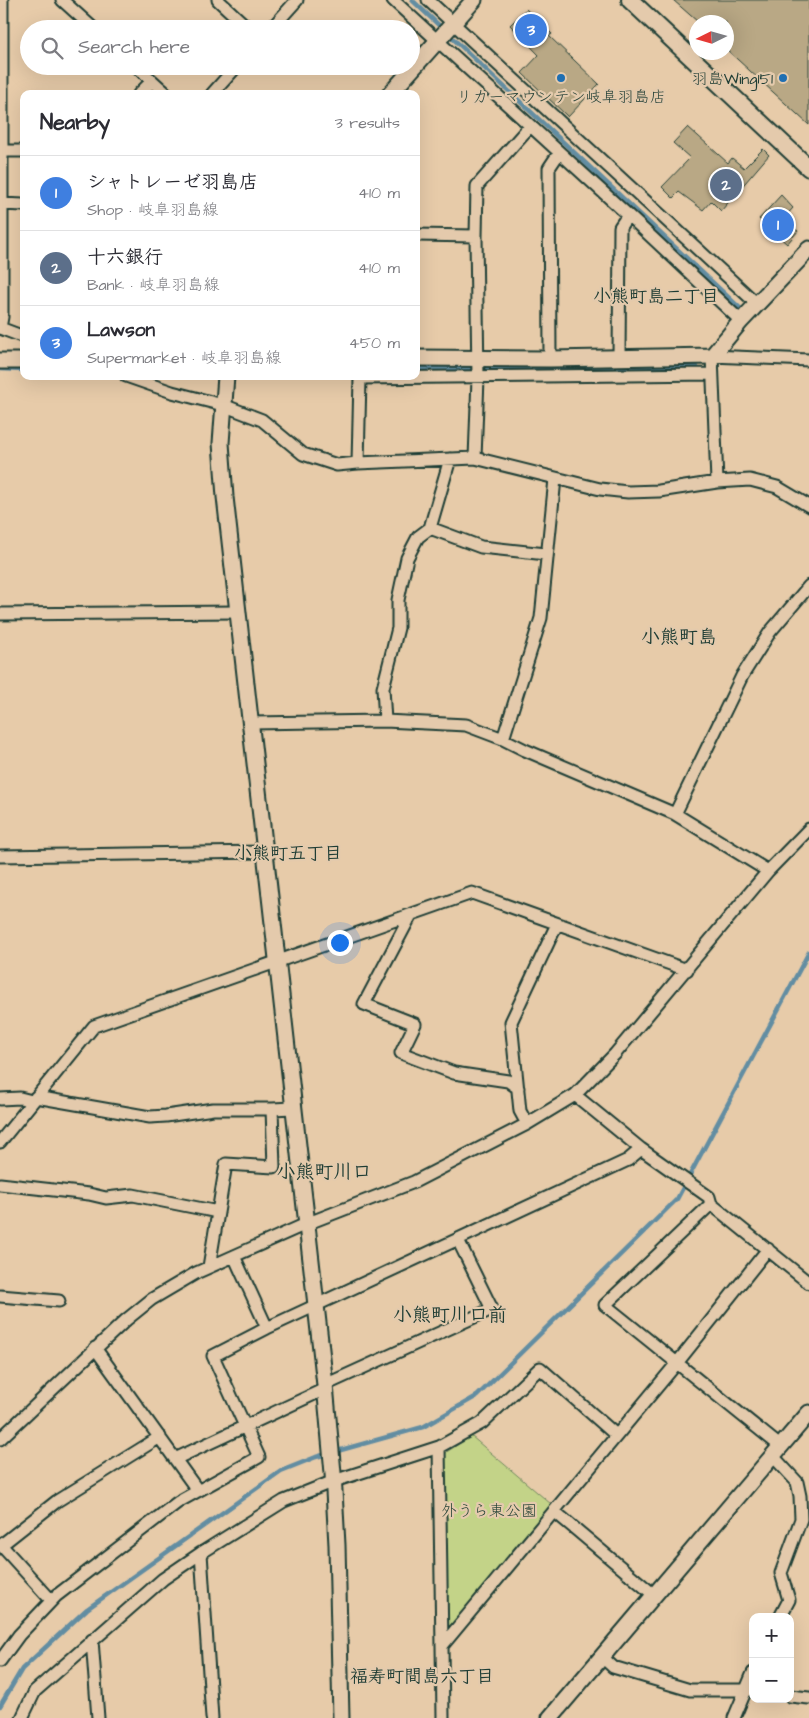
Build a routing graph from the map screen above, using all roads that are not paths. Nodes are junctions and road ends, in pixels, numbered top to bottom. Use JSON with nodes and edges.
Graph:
{"nodes":[{"id":1,"x":2,"y":0,"type":"edge"},
{"id":2,"x":62,"y":0,"type":"edge"},
{"id":3,"x":218,"y":0,"type":"edge"},
{"id":4,"x":297,"y":0,"type":"edge"},
{"id":5,"x":393,"y":0,"type":"edge"},
{"id":6,"x":428,"y":0,"type":"edge"},
{"id":7,"x":474,"y":0,"type":"edge"},
{"id":8,"x":630,"y":0,"type":"edge"},
{"id":9,"x":84,"y":20,"type":"edge"},
{"id":10,"x":239,"y":20,"type":"edge"},
{"id":11,"x":280,"y":20,"type":"edge"},
{"id":12,"x":414,"y":20,"type":"edge"},
{"id":13,"x":453,"y":23,"type":"junction"},
{"id":14,"x":420,"y":26,"type":"edge"},
{"id":15,"x":436,"y":41,"type":"junction"},
{"id":16,"x":420,"y":59,"type":"edge"},
{"id":17,"x":146,"y":75,"type":"edge"},
{"id":18,"x":229,"y":75,"type":"edge"},
{"id":19,"x":406,"y":75,"type":"edge"},
{"id":20,"x":152,"y":81,"type":"junction"},
{"id":21,"x":144,"y":90,"type":"edge"},
{"id":22,"x":162,"y":90,"type":"edge"},
{"id":23,"x":216,"y":90,"type":"edge"},
{"id":24,"x":393,"y":90,"type":"edge"},
{"id":25,"x":530,"y":126,"type":"junction"},
{"id":26,"x":2,"y":151,"type":"junction"},
{"id":27,"x":20,"y":151,"type":"edge"},
{"id":28,"x":560,"y":153,"type":"junction"},
{"id":29,"x":809,"y":168,"type":"edge"},
{"id":30,"x":1,"y":204,"type":"edge"},
{"id":31,"x":20,"y":204,"type":"edge"},
{"id":32,"x":628,"y":215,"type":"junction"},
{"id":33,"x":420,"y":236,"type":"edge"},
{"id":34,"x":476,"y":236,"type":"junction"},
{"id":35,"x":809,"y":249,"type":"edge"},
{"id":36,"x":757,"y":304,"type":"junction"},
{"id":37,"x":741,"y":321,"type":"junction"},
{"id":38,"x":0,"y":328,"type":"edge"},
{"id":39,"x":20,"y":336,"type":"edge"},
{"id":40,"x":712,"y":356,"type":"junction"},
{"id":41,"x":619,"y":358,"type":"junction"},
{"id":42,"x":420,"y":359,"type":"edge"},
{"id":43,"x":550,"y":359,"type":"junction"},
{"id":44,"x":809,"y":360,"type":"edge"},
{"id":45,"x":0,"y":361,"type":"edge"},
{"id":46,"x":20,"y":361,"type":"edge"},
{"id":47,"x":478,"y":368,"type":"junction"},
{"id":48,"x":591,"y":368,"type":"junction"},
{"id":49,"x":420,"y":372,"type":"edge"},
{"id":50,"x":712,"y":374,"type":"junction"},
{"id":51,"x":138,"y":380,"type":"edge"},
{"id":52,"x":226,"y":380,"type":"edge"},
{"id":53,"x":360,"y":380,"type":"edge"},
{"id":54,"x":223,"y":405,"type":"junction"},
{"id":55,"x":475,"y":458,"type":"junction"},
{"id":56,"x":450,"y":459,"type":"junction"},
{"id":57,"x":358,"y":463,"type":"junction"},
{"id":58,"x":555,"y":478,"type":"junction"},
{"id":59,"x":717,"y":482,"type":"junction"},
{"id":60,"x":809,"y":506,"type":"edge"},
{"id":61,"x":430,"y":528,"type":"junction"},
{"id":62,"x":546,"y":554,"type":"junction"},
{"id":63,"x":809,"y":586,"type":"edge"},
{"id":64,"x":238,"y":612,"type":"junction"},
{"id":65,"x":0,"y":614,"type":"edge"},
{"id":66,"x":385,"y":721,"type":"junction"},
{"id":67,"x":250,"y":723,"type":"junction"},
{"id":68,"x":503,"y":739,"type":"junction"},
{"id":69,"x":675,"y":814,"type":"junction"},
{"id":70,"x":809,"y":829,"type":"edge"},
{"id":71,"x":265,"y":852,"type":"junction"},
{"id":72,"x":0,"y":856,"type":"edge"},
{"id":73,"x":768,"y":870,"type":"junction"},
{"id":74,"x":411,"y":914,"type":"junction"},
{"id":75,"x":557,"y":924,"type":"junction"},
{"id":76,"x":278,"y":961,"type":"junction"},
{"id":77,"x":687,"y":970,"type":"junction"},
{"id":78,"x":518,"y":1088,"type":"junction"},
{"id":79,"x":576,"y":1095,"type":"junction"},
{"id":80,"x":0,"y":1099,"type":"edge"},
{"id":81,"x":34,"y":1099,"type":"junction"},
{"id":82,"x":272,"y":1108,"type":"junction"},
{"id":83,"x":293,"y":1108,"type":"junction"},
{"id":84,"x":527,"y":1124,"type":"junction"},
{"id":85,"x":0,"y":1142,"type":"edge"},
{"id":86,"x":641,"y":1149,"type":"junction"},
{"id":87,"x":0,"y":1184,"type":"edge"},
{"id":88,"x":711,"y":1204,"type":"junction"},
{"id":89,"x":218,"y":1212,"type":"junction"},
{"id":90,"x":306,"y":1224,"type":"junction"},
{"id":91,"x":458,"y":1240,"type":"junction"},
{"id":92,"x":768,"y":1248,"type":"junction"},
{"id":93,"x":234,"y":1256,"type":"junction"},
{"id":94,"x":209,"y":1267,"type":"junction"},
{"id":95,"x":809,"y":1283,"type":"edge"},
{"id":96,"x":0,"y":1296,"type":"edge"},
{"id":97,"x":59,"y":1301,"type":"dead end"},
{"id":98,"x":316,"y":1307,"type":"junction"},
{"id":99,"x":267,"y":1328,"type":"junction"},
{"id":100,"x":95,"y":1348,"type":"junction"},
{"id":101,"x":677,"y":1363,"type":"junction"},
{"id":102,"x":325,"y":1387,"type":"junction"},
{"id":103,"x":809,"y":1413,"type":"edge"},
{"id":104,"x":246,"y":1427,"type":"junction"},
{"id":105,"x":616,"y":1435,"type":"junction"},
{"id":106,"x":160,"y":1438,"type":"junction"},
{"id":107,"x":0,"y":1439,"type":"edge"},
{"id":108,"x":439,"y":1447,"type":"junction"},
{"id":109,"x":776,"y":1450,"type":"junction"},
{"id":110,"x":175,"y":1459,"type":"junction"},
{"id":111,"x":334,"y":1477,"type":"junction"},
{"id":112,"x":804,"y":1490,"type":"edge"},
{"id":113,"x":198,"y":1491,"type":"junction"},
{"id":114,"x":554,"y":1511,"type":"junction"},
{"id":115,"x":0,"y":1546,"type":"edge"},
{"id":116,"x":201,"y":1553,"type":"junction"},
{"id":117,"x":654,"y":1595,"type":"junction"},
{"id":118,"x":51,"y":1600,"type":"junction"},
{"id":119,"x":782,"y":1613,"type":"edge"},
{"id":120,"x":92,"y":1640,"type":"junction"},
{"id":121,"x":442,"y":1646,"type":"junction"},
{"id":122,"x":601,"y":1656,"type":"junction"},
{"id":123,"x":0,"y":1661,"type":"edge"},
{"id":124,"x":749,"y":1689,"type":"edge"},
{"id":125,"x":794,"y":1696,"type":"edge"},
{"id":126,"x":809,"y":1698,"type":"edge"},
{"id":127,"x":22,"y":1718,"type":"edge"},
{"id":128,"x":98,"y":1718,"type":"edge"},
{"id":129,"x":212,"y":1718,"type":"edge"},
{"id":130,"x":341,"y":1718,"type":"edge"},
{"id":131,"x":443,"y":1718,"type":"edge"},
{"id":132,"x":550,"y":1718,"type":"edge"},
{"id":133,"x":734,"y":1718,"type":"edge"}],
"edges":[{"from":1,"to":26,"type":"street"},
{"from":2,"to":9,"type":"street"},
{"from":3,"to":10,"type":"street"},
{"from":4,"to":11,"type":"street"},
{"from":5,"to":12,"type":"street"},
{"from":6,"to":13,"type":"street"},
{"from":7,"to":13,"type":"street"},
{"from":8,"to":29,"type":"main road"},
{"from":13,"to":15,"type":"street"},
{"from":13,"to":36,"type":"street"},
{"from":14,"to":15,"type":"street"},
{"from":15,"to":16,"type":"street"},
{"from":15,"to":25,"type":"street"},
{"from":17,"to":20,"type":"street"},
{"from":18,"to":23,"type":"street"},
{"from":19,"to":24,"type":"street"},
{"from":20,"to":21,"type":"street"},
{"from":20,"to":22,"type":"street"},
{"from":25,"to":28,"type":"street"},
{"from":25,"to":34,"type":"street"},
{"from":26,"to":27,"type":"street"},
{"from":26,"to":30,"type":"street"},
{"from":28,"to":32,"type":"street"},
{"from":28,"to":43,"type":"street"},
{"from":30,"to":31,"type":"street"},
{"from":30,"to":38,"type":"street"},
{"from":32,"to":37,"type":"street"},
{"from":32,"to":41,"type":"street"},
{"from":33,"to":34,"type":"street"},
{"from":34,"to":47,"type":"street"},
{"from":35,"to":36,"type":"street"},
{"from":36,"to":37,"type":"street"},
{"from":37,"to":40,"type":"street"},
{"from":38,"to":39,"type":"street"},
{"from":40,"to":41,"type":"street"},
{"from":40,"to":44,"type":"street"},
{"from":40,"to":50,"type":"street"},
{"from":41,"to":48,"type":"street"},
{"from":42,"to":47,"type":"street"},
{"from":43,"to":47,"type":"street"},
{"from":43,"to":48,"type":"street"},
{"from":45,"to":46,"type":"street"},
{"from":47,"to":48,"type":"street"},
{"from":47,"to":49,"type":"street"},
{"from":47,"to":55,"type":"street"},
{"from":48,"to":50,"type":"street"},
{"from":50,"to":59,"type":"street"},
{"from":51,"to":54,"type":"street"},
{"from":52,"to":54,"type":"street"},
{"from":53,"to":57,"type":"street"},
{"from":54,"to":57,"type":"street"},
{"from":54,"to":64,"type":"street"},
{"from":55,"to":56,"type":"street"},
{"from":55,"to":58,"type":"street"},
{"from":56,"to":57,"type":"street"},
{"from":56,"to":61,"type":"street"},
{"from":58,"to":59,"type":"street"},
{"from":58,"to":62,"type":"street"},
{"from":59,"to":60,"type":"street"},
{"from":61,"to":62,"type":"street"},
{"from":61,"to":66,"type":"street"},
{"from":62,"to":68,"type":"street"},
{"from":63,"to":69,"type":"street"},
{"from":64,"to":65,"type":"street"},
{"from":64,"to":67,"type":"street"},
{"from":66,"to":67,"type":"street"},
{"from":66,"to":68,"type":"street"},
{"from":67,"to":71,"type":"street"},
{"from":68,"to":69,"type":"street"},
{"from":69,"to":73,"type":"street"},
{"from":70,"to":73,"type":"street"},
{"from":71,"to":72,"type":"street"},
{"from":71,"to":76,"type":"street"},
{"from":73,"to":77,"type":"street"},
{"from":74,"to":75,"type":"street"},
{"from":74,"to":76,"type":"street"},
{"from":74,"to":78,"type":"street"},
{"from":75,"to":77,"type":"street"},
{"from":75,"to":78,"type":"street"},
{"from":76,"to":81,"type":"street"},
{"from":76,"to":83,"type":"street"},
{"from":77,"to":79,"type":"street"},
{"from":78,"to":84,"type":"street"},
{"from":79,"to":84,"type":"street"},
{"from":79,"to":86,"type":"street"},
{"from":80,"to":81,"type":"street"},
{"from":81,"to":82,"type":"street"},
{"from":81,"to":85,"type":"street"},
{"from":82,"to":83,"type":"street"},
{"from":82,"to":89,"type":"street"},
{"from":83,"to":90,"type":"street"},
{"from":84,"to":90,"type":"street"},
{"from":86,"to":88,"type":"street"},
{"from":86,"to":91,"type":"street"},
{"from":87,"to":89,"type":"street"},
{"from":88,"to":92,"type":"street"},
{"from":88,"to":101,"type":"street"},
{"from":89,"to":94,"type":"street"},
{"from":90,"to":93,"type":"street"},
{"from":90,"to":98,"type":"street"},
{"from":91,"to":98,"type":"street"},
{"from":91,"to":102,"type":"street"},
{"from":92,"to":95,"type":"street"},
{"from":92,"to":101,"type":"street"},
{"from":93,"to":94,"type":"street"},
{"from":93,"to":99,"type":"street"},
{"from":94,"to":100,"type":"street"},
{"from":96,"to":97,"type":"street"},
{"from":98,"to":99,"type":"street"},
{"from":98,"to":102,"type":"street"},
{"from":99,"to":104,"type":"street"},
{"from":100,"to":106,"type":"street"},
{"from":100,"to":107,"type":"street"},
{"from":101,"to":105,"type":"street"},
{"from":101,"to":109,"type":"street"},
{"from":102,"to":104,"type":"street"},
{"from":102,"to":111,"type":"street"},
{"from":103,"to":109,"type":"street"},
{"from":104,"to":110,"type":"street"},
{"from":104,"to":113,"type":"street"},
{"from":105,"to":108,"type":"street"},
{"from":105,"to":114,"type":"street"},
{"from":106,"to":110,"type":"street"},
{"from":106,"to":115,"type":"street"},
{"from":108,"to":111,"type":"street"},
{"from":108,"to":121,"type":"street"},
{"from":109,"to":112,"type":"street"},
{"from":109,"to":117,"type":"street"},
{"from":110,"to":113,"type":"street"},
{"from":111,"to":116,"type":"street"},
{"from":111,"to":130,"type":"street"},
{"from":112,"to":119,"type":"street"},
{"from":113,"to":118,"type":"street"},
{"from":114,"to":117,"type":"street"},
{"from":114,"to":121,"type":"street"},
{"from":115,"to":118,"type":"street"},
{"from":116,"to":120,"type":"street"},
{"from":116,"to":129,"type":"street"},
{"from":117,"to":122,"type":"street"},
{"from":118,"to":123,"type":"street"},
{"from":120,"to":127,"type":"street"},
{"from":120,"to":128,"type":"street"},
{"from":121,"to":131,"type":"street"},
{"from":122,"to":124,"type":"street"},
{"from":122,"to":132,"type":"street"},
{"from":124,"to":133,"type":"street"},
{"from":125,"to":126,"type":"street"}]}
